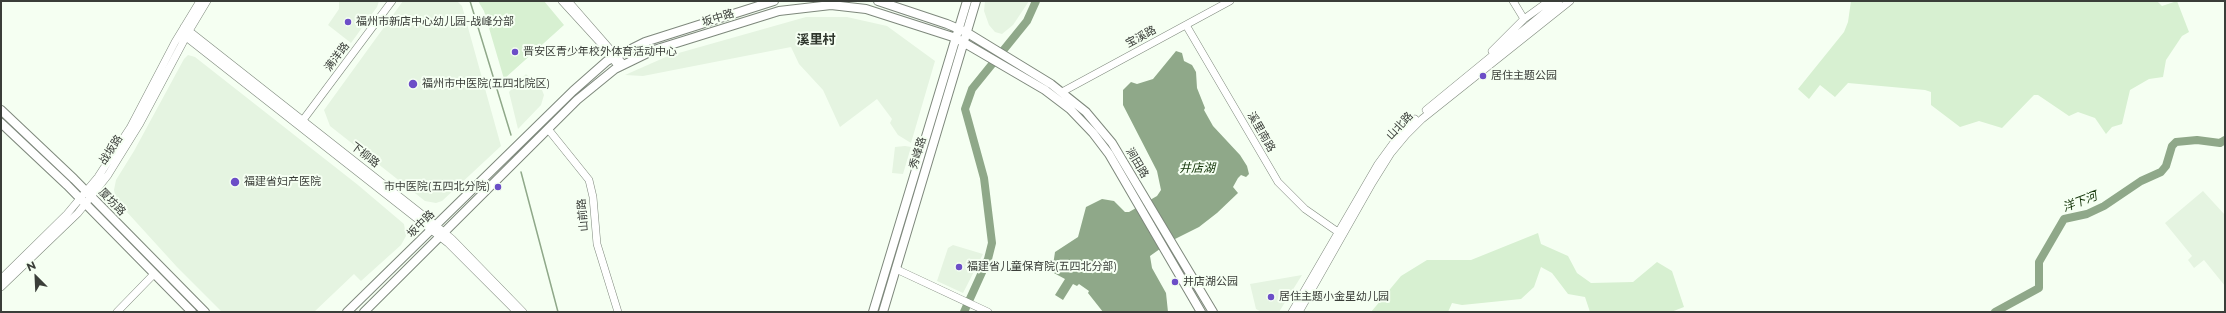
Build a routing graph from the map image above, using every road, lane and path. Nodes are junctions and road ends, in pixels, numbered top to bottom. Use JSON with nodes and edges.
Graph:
{"nodes":[{"id":1,"x":200,"y":1,"type":"edge"},
{"id":2,"x":207,"y":1,"type":"edge"},
{"id":3,"x":392,"y":1,"type":"edge"},
{"id":4,"x":562,"y":1,"type":"edge"},
{"id":5,"x":568,"y":1,"type":"edge"},
{"id":6,"x":775,"y":1,"type":"edge"},
{"id":7,"x":878,"y":1,"type":"edge"},
{"id":8,"x":967,"y":1,"type":"edge"},
{"id":9,"x":976,"y":1,"type":"edge"},
{"id":10,"x":1230,"y":1,"type":"edge"},
{"id":11,"x":1513,"y":1,"type":"edge"},
{"id":12,"x":1549,"y":1,"type":"edge"},
{"id":13,"x":1558,"y":1,"type":"edge"},
{"id":14,"x":1570,"y":1,"type":"edge"},
{"id":15,"x":779,"y":11,"type":"junction"},
{"id":16,"x":1524,"y":19,"type":"junction"},
{"id":17,"x":1186,"y":25,"type":"junction"},
{"id":18,"x":962,"y":30,"type":"junction"},
{"id":19,"x":185,"y":32,"type":"junction"},
{"id":20,"x":959,"y":40,"type":"junction"},
{"id":21,"x":614,"y":56,"type":"junction"},
{"id":22,"x":620,"y":65,"type":"junction"},
{"id":23,"x":1462,"y":80,"type":"junction"},
{"id":24,"x":1062,"y":92,"type":"junction"},
{"id":25,"x":1,"y":110,"type":"edge"},
{"id":26,"x":1,"y":123,"type":"edge"},
{"id":27,"x":300,"y":124,"type":"junction"},
{"id":28,"x":548,"y":128,"type":"junction"},
{"id":29,"x":89,"y":194,"type":"junction"},
{"id":30,"x":83,"y":202,"type":"junction"},
{"id":31,"x":433,"y":227,"type":"junction"},
{"id":32,"x":1338,"y":232,"type":"junction"},
{"id":33,"x":442,"y":235,"type":"junction"},
{"id":34,"x":896,"y":269,"type":"junction"},
{"id":35,"x":154,"y":274,"type":"junction"},
{"id":36,"x":1,"y":279,"type":"edge"},
{"id":37,"x":1,"y":287,"type":"edge"},
{"id":38,"x":117,"y":312,"type":"edge"},
{"id":39,"x":192,"y":312,"type":"edge"},
{"id":40,"x":205,"y":312,"type":"edge"},
{"id":41,"x":347,"y":312,"type":"edge"},
{"id":42,"x":364,"y":312,"type":"edge"},
{"id":43,"x":517,"y":312,"type":"edge"},
{"id":44,"x":523,"y":312,"type":"edge"},
{"id":45,"x":618,"y":312,"type":"edge"},
{"id":46,"x":873,"y":312,"type":"edge"},
{"id":47,"x":883,"y":312,"type":"edge"},
{"id":48,"x":988,"y":312,"type":"edge"},
{"id":49,"x":1201,"y":312,"type":"edge"},
{"id":50,"x":1213,"y":312,"type":"edge"},
{"id":51,"x":1292,"y":312,"type":"edge"},
{"id":52,"x":1299,"y":312,"type":"edge"}],
"edges":[{"from":1,"to":19,"type":"main road","name":"战坂路"},
{"from":2,"to":19,"type":"main road","name":"战坂路"},
{"from":3,"to":27,"type":"main road","name":"满洋路"},
{"from":4,"to":21,"type":"main road"},
{"from":5,"to":21,"type":"main road"},
{"from":6,"to":15,"type":"main road"},
{"from":6,"to":21,"type":"main road","name":"坂中路"},
{"from":7,"to":18,"type":"main road"},
{"from":8,"to":18,"type":"main road"},
{"from":9,"to":18,"type":"main road","name":"秀峰路"},
{"from":10,"to":17,"type":"main road","name":"宝溪路"},
{"from":11,"to":16,"type":"main road"},
{"from":12,"to":16,"type":"main road"},
{"from":13,"to":23,"type":"main road","name":"山北路"},
{"from":14,"to":52,"type":"main road","name":"山北路"},
{"from":15,"to":20,"type":"main road","name":"坂中路"},
{"from":15,"to":22,"type":"main road","name":"坂中路"},
{"from":16,"to":23,"type":"main road"},
{"from":17,"to":24,"type":"main road","name":"宝溪路"},
{"from":17,"to":32,"type":"main road","name":"溪里南路"},
{"from":18,"to":20,"type":"main road","name":"秀峰路"},
{"from":18,"to":24,"type":"main road","name":"涧田路"},
{"from":19,"to":27,"type":"main road","name":"下柳路"},
{"from":19,"to":29,"type":"main road","name":"战坂路"},
{"from":20,"to":34,"type":"main road","name":"秀峰路"},
{"from":20,"to":46,"type":"main road","name":"秀峰路"},
{"from":20,"to":49,"type":"main road","name":"涧田路"},
{"from":21,"to":22,"type":"main road"},
{"from":21,"to":31,"type":"main road","name":"坂中路"},
{"from":22,"to":28,"type":"main road","name":"坂中路"},
{"from":23,"to":32,"type":"main road","name":"山北路"},
{"from":24,"to":50,"type":"main road","name":"涧田路"},
{"from":25,"to":29,"type":"main road","name":"厦坊路"},
{"from":26,"to":30,"type":"main road","name":"厦坊路"},
{"from":27,"to":31,"type":"main road","name":"下柳路"},
{"from":28,"to":33,"type":"main road","name":"坂中路"},
{"from":28,"to":45,"type":"main road","name":"山前路"},
{"from":29,"to":30,"type":"main road","name":"战坂路"},
{"from":29,"to":40,"type":"main road","name":"厦坊路"},
{"from":30,"to":35,"type":"main road","name":"厦坊路"},
{"from":30,"to":36,"type":"main road","name":"战坂路"},
{"from":30,"to":37,"type":"main road","name":"战坂路"},
{"from":31,"to":33,"type":"main road","name":"下柳路"},
{"from":31,"to":41,"type":"main road","name":"坂中路"},
{"from":32,"to":51,"type":"main road","name":"山北路"},
{"from":33,"to":42,"type":"main road","name":"坂中路"},
{"from":33,"to":43,"type":"main road","name":"下柳路"},
{"from":33,"to":44,"type":"main road","name":"下柳路"},
{"from":34,"to":47,"type":"main road","name":"秀峰路"},
{"from":34,"to":48,"type":"main road"},
{"from":35,"to":38,"type":"main road"},
{"from":35,"to":39,"type":"main road","name":"厦坊路"}]}
